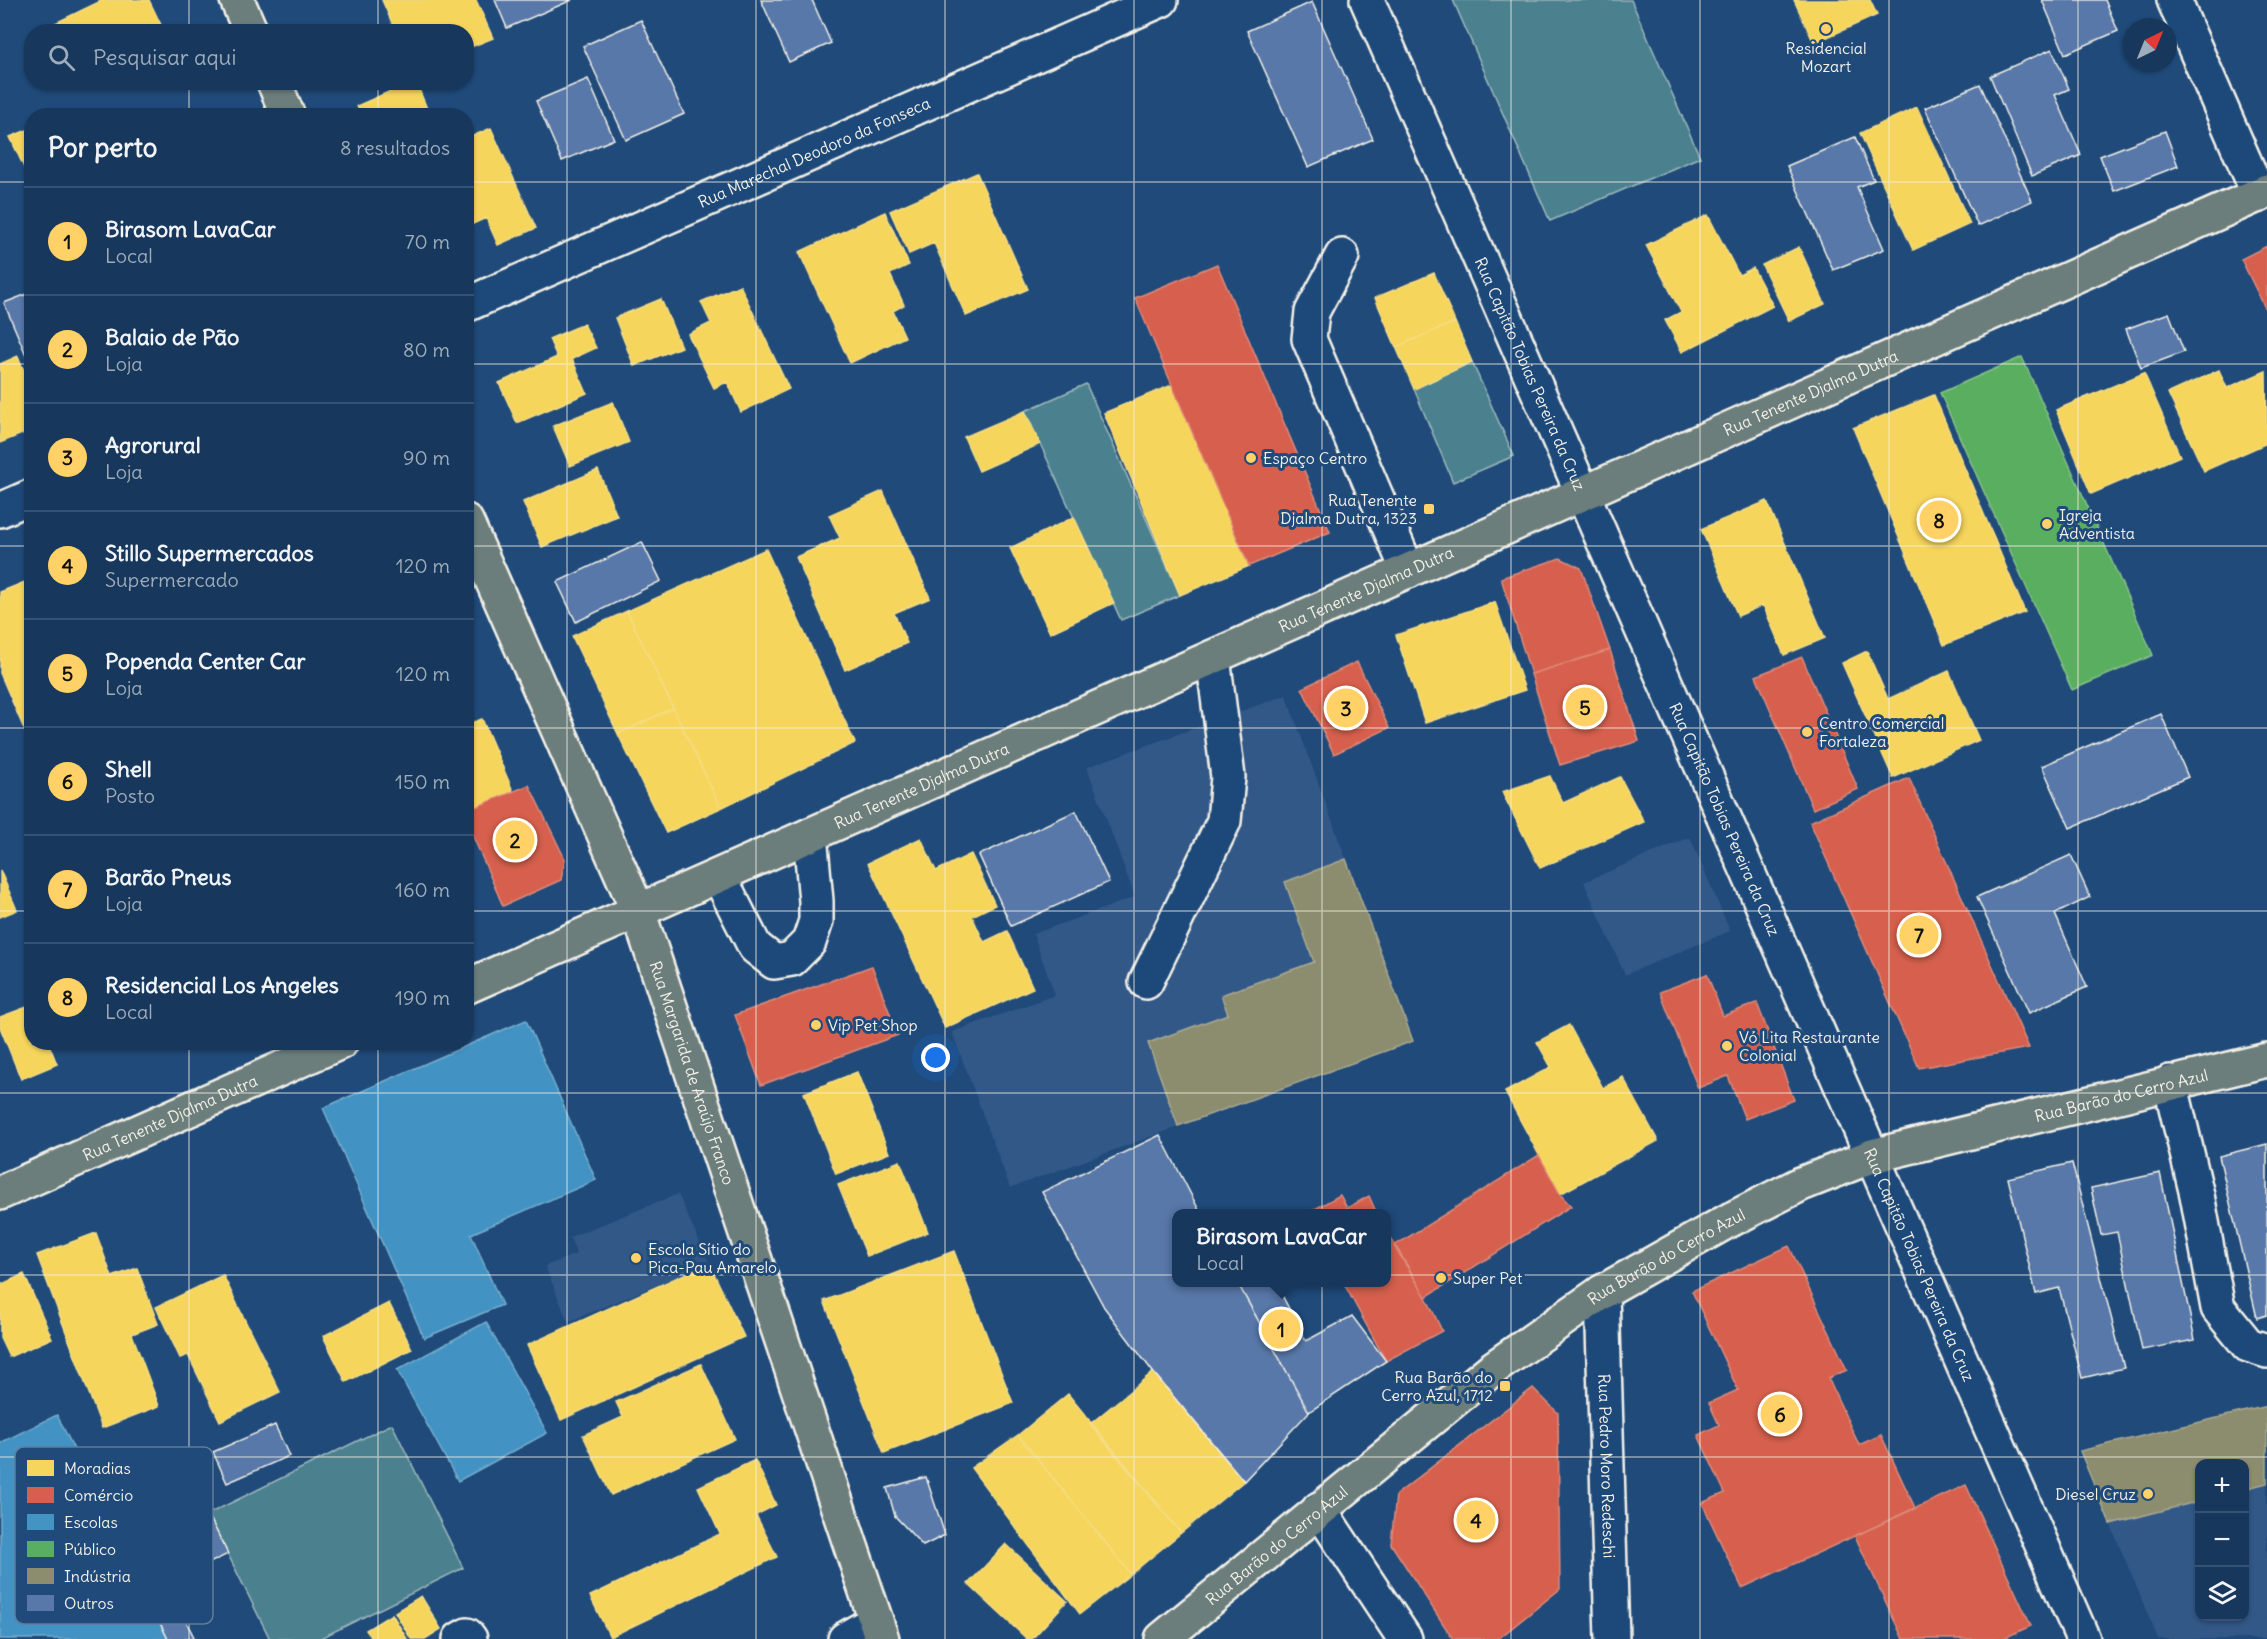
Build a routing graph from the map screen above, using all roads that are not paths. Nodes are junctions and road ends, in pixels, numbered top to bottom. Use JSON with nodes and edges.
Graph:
{"nodes":[{"id":1,"x":237,"y":0,"type":"edge"},
{"id":2,"x":1161,"y":0,"type":"edge"},
{"id":3,"x":1367,"y":0,"type":"edge"},
{"id":4,"x":2174,"y":0,"type":"edge"},
{"id":5,"x":248,"y":24,"type":"edge"},
{"id":6,"x":277,"y":90,"type":"edge"},
{"id":7,"x":285,"y":108,"type":"edge"},
{"id":8,"x":2263,"y":193,"type":"edge"},
{"id":9,"x":1342,"y":256,"type":"dead end"},
{"id":10,"x":474,"y":301,"type":"edge"},
{"id":11,"x":1583,"y":494,"type":"junction"},
{"id":12,"x":24,"y":500,"type":"edge"},
{"id":13,"x":0,"y":510,"type":"edge"},
{"id":14,"x":474,"y":539,"type":"edge"},
{"id":15,"x":1408,"y":571,"type":"junction"},
{"id":16,"x":1212,"y":657,"type":"junction"},
{"id":17,"x":810,"y":836,"type":"junction"},
{"id":18,"x":719,"y":876,"type":"junction"},
{"id":19,"x":638,"y":911,"type":"junction"},
{"id":20,"x":1146,"y":982,"type":"dead end"},
{"id":21,"x":474,"y":983,"type":"edge"},
{"id":22,"x":323,"y":1050,"type":"edge"},
{"id":23,"x":2267,"y":1060,"type":"edge"},
{"id":24,"x":2170,"y":1083,"type":"junction"},
{"id":25,"x":1872,"y":1156,"type":"junction"},
{"id":26,"x":0,"y":1193,"type":"edge"},
{"id":27,"x":1602,"y":1292,"type":"junction"},
{"id":28,"x":2267,"y":1351,"type":"edge"},
{"id":29,"x":1319,"y":1509,"type":"junction"},
{"id":30,"x":879,"y":1630,"type":"edge"},
{"id":31,"x":460,"y":1639,"type":"edge"},
{"id":32,"x":470,"y":1639,"type":"edge"},
{"id":33,"x":845,"y":1639,"type":"edge"},
{"id":34,"x":1162,"y":1639,"type":"edge"},
{"id":35,"x":1405,"y":1639,"type":"edge"},
{"id":36,"x":1612,"y":1639,"type":"edge"},
{"id":37,"x":2084,"y":1639,"type":"edge"}],
"edges":[{"from":1,"to":5,"type":"main road"},
{"from":2,"to":10,"type":"street","name":"Rua Marechal Deodoro da Fonseca"},
{"from":3,"to":11,"type":"street","name":"Rua Capitão Tobias Pereira da Cruz"},
{"from":4,"to":8,"type":"street"},
{"from":6,"to":7,"type":"main road"},
{"from":8,"to":11,"type":"main road","name":"Rua Tenente Djalma Dutra"},
{"from":9,"to":15,"type":"street"},
{"from":11,"to":15,"type":"main road","name":"Rua Tenente Djalma Dutra"},
{"from":11,"to":25,"type":"street","name":"Rua Capitão Tobias Pereira da Cruz"},
{"from":12,"to":13,"type":"street"},
{"from":14,"to":19,"type":"main road","name":"Rua Margarida de Araújo Franco"},
{"from":15,"to":16,"type":"main road","name":"Rua Tenente Djalma Dutra"},
{"from":16,"to":17,"type":"main road","name":"Rua Tenente Djalma Dutra"},
{"from":16,"to":20,"type":"street"},
{"from":17,"to":18,"type":"main road","name":"Rua Tenente Djalma Dutra"},
{"from":17,"to":18,"type":"street"},
{"from":18,"to":19,"type":"main road","name":"Rua Tenente Djalma Dutra"},
{"from":19,"to":21,"type":"main road","name":"Rua Tenente Djalma Dutra"},
{"from":19,"to":30,"type":"main road","name":"Rua Margarida de Araújo Franco"},
{"from":22,"to":26,"type":"main road","name":"Rua Tenente Djalma Dutra"},
{"from":23,"to":24,"type":"main road","name":"Rua Barão do Cerro Azul"},
{"from":24,"to":25,"type":"main road","name":"Rua Barão do Cerro Azul"},
{"from":24,"to":28,"type":"street"},
{"from":25,"to":27,"type":"main road","name":"Rua Barão do Cerro Azul"},
{"from":25,"to":37,"type":"street","name":"Rua Capitão Tobias Pereira da Cruz"},
{"from":27,"to":29,"type":"main road","name":"Rua Barão do Cerro Azul"},
{"from":27,"to":36,"type":"street","name":"Rua Pedro Moro Redeschi"},
{"from":29,"to":34,"type":"main road","name":"Rua Barão do Cerro Azul"},
{"from":29,"to":35,"type":"street"},
{"from":30,"to":33,"type":"street"},
{"from":31,"to":32,"type":"street"}]}
